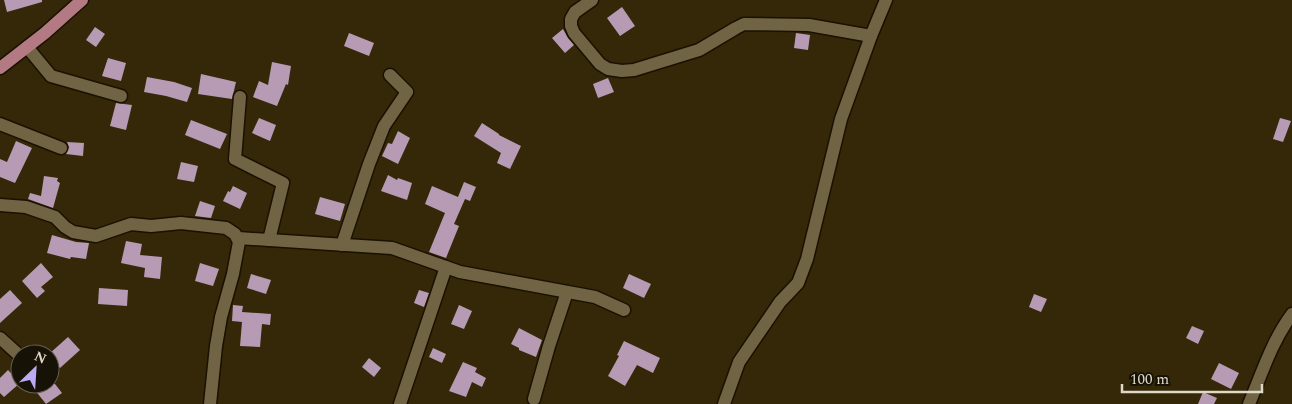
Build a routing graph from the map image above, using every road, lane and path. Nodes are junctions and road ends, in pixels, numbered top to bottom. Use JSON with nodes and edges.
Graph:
{"nodes":[{"id":1,"x":82,"y":0,"type":"edge"},
{"id":2,"x":592,"y":0,"type":"edge"},
{"id":3,"x":886,"y":0,"type":"edge"},
{"id":4,"x":870,"y":36,"type":"junction"},
{"id":5,"x":27,"y":47,"type":"junction"},
{"id":6,"x":0,"y":68,"type":"edge"},
{"id":7,"x":390,"y":75,"type":"dead end"},
{"id":8,"x":121,"y":96,"type":"dead end"},
{"id":9,"x":240,"y":97,"type":"dead end"},
{"id":10,"x":0,"y":124,"type":"edge"},
{"id":11,"x":61,"y":148,"type":"dead end"},
{"id":12,"x":0,"y":205,"type":"edge"},
{"id":13,"x":238,"y":238,"type":"junction"},
{"id":14,"x":269,"y":240,"type":"junction"},
{"id":15,"x":342,"y":244,"type":"junction"},
{"id":16,"x":446,"y":267,"type":"junction"},
{"id":17,"x":567,"y":292,"type":"junction"},
{"id":18,"x":624,"y":310,"type":"dead end"},
{"id":19,"x":1292,"y":314,"type":"edge"},
{"id":20,"x":0,"y":338,"type":"edge"},
{"id":21,"x":10,"y":347,"type":"edge"},
{"id":22,"x":534,"y":399,"type":"dead end"},
{"id":23,"x":210,"y":404,"type":"edge"},
{"id":24,"x":400,"y":404,"type":"edge"},
{"id":25,"x":724,"y":404,"type":"edge"},
{"id":26,"x":1249,"y":404,"type":"edge"}],
"edges":[{"from":1,"to":5,"type":"main road"},
{"from":2,"to":4,"type":"street"},
{"from":3,"to":4,"type":"street"},
{"from":4,"to":25,"type":"street"},
{"from":5,"to":6,"type":"main road"},
{"from":5,"to":8,"type":"street"},
{"from":7,"to":15,"type":"street"},
{"from":9,"to":14,"type":"street"},
{"from":10,"to":11,"type":"street"},
{"from":12,"to":13,"type":"street"},
{"from":13,"to":14,"type":"street"},
{"from":13,"to":23,"type":"street"},
{"from":14,"to":15,"type":"street"},
{"from":15,"to":16,"type":"street"},
{"from":16,"to":17,"type":"street"},
{"from":16,"to":24,"type":"street"},
{"from":17,"to":18,"type":"street"},
{"from":17,"to":22,"type":"street"},
{"from":19,"to":26,"type":"street"},
{"from":20,"to":21,"type":"street"}]}
